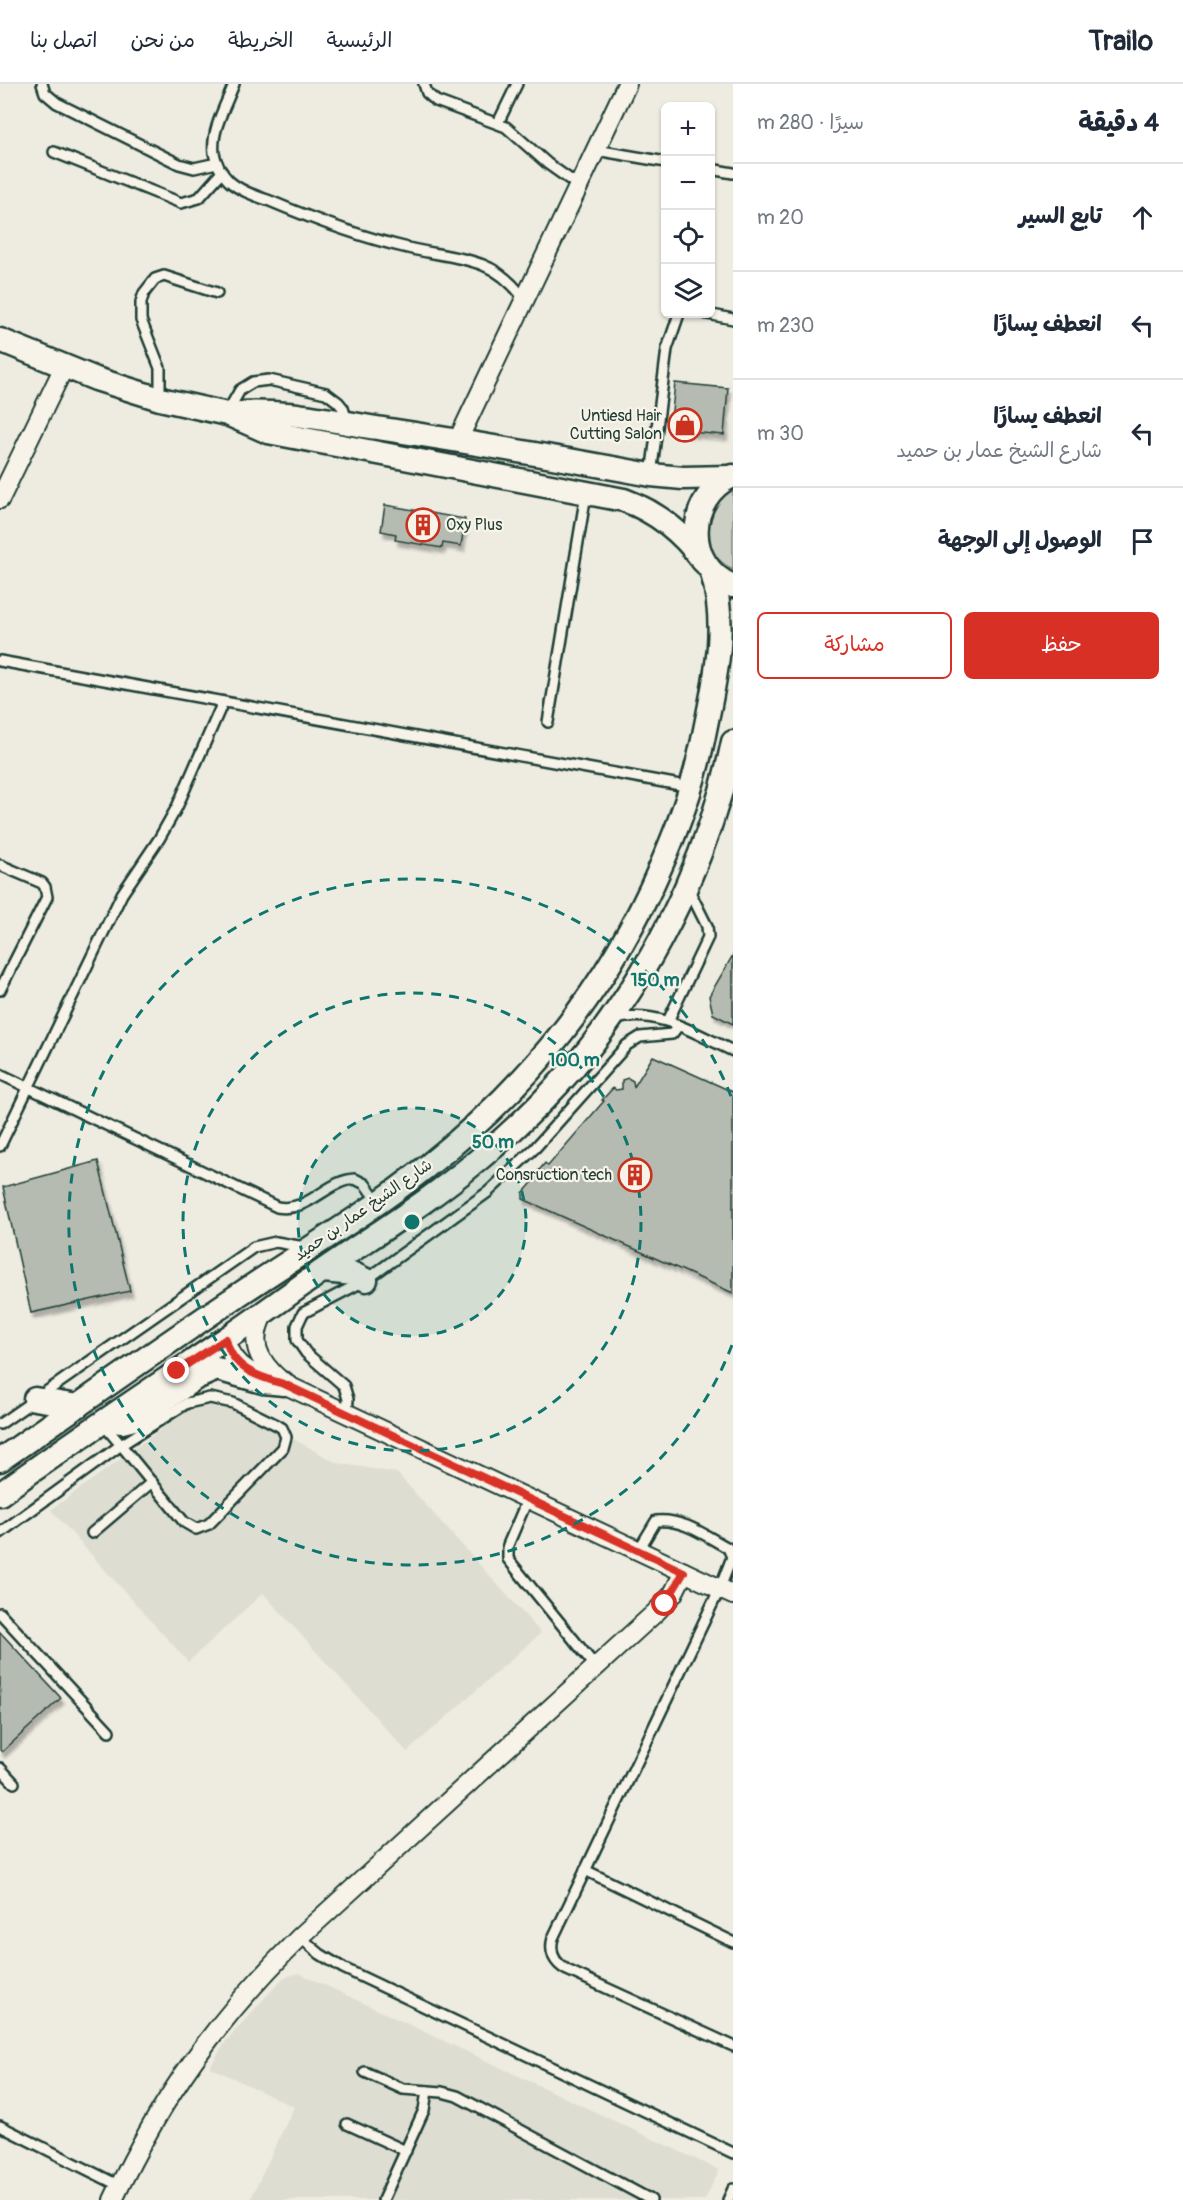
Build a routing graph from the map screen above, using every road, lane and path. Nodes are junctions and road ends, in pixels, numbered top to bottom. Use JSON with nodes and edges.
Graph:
{"nodes":[{"id":1,"x":42,"y":84,"type":"edge"},
{"id":2,"x":234,"y":84,"type":"edge"},
{"id":3,"x":424,"y":84,"type":"edge"},
{"id":4,"x":517,"y":84,"type":"edge"},
{"id":5,"x":627,"y":84,"type":"edge"},
{"id":6,"x":498,"y":123,"type":"junction"},
{"id":7,"x":596,"y":150,"type":"junction"},
{"id":8,"x":54,"y":152,"type":"dead end"},
{"id":9,"x":661,"y":161,"type":"edge"},
{"id":10,"x":217,"y":163,"type":"junction"},
{"id":11,"x":715,"y":170,"type":"edge"},
{"id":12,"x":222,"y":172,"type":"junction"},
{"id":13,"x":733,"y":173,"type":"edge"},
{"id":14,"x":579,"y":186,"type":"junction"},
{"id":15,"x":217,"y":293,"type":"dead end"},
{"id":16,"x":525,"y":300,"type":"junction"},
{"id":17,"x":715,"y":316,"type":"edge"},
{"id":18,"x":678,"y":318,"type":"edge"},
{"id":19,"x":733,"y":319,"type":"edge"},
{"id":20,"x":0,"y":340,"type":"edge"},
{"id":21,"x":64,"y":367,"type":"junction"},
{"id":22,"x":160,"y":399,"type":"junction"},
{"id":23,"x":227,"y":414,"type":"junction"},
{"id":24,"x":348,"y":423,"type":"junction"},
{"id":25,"x":458,"y":440,"type":"junction"},
{"id":26,"x":651,"y":475,"type":"junction"},
{"id":27,"x":732,"y":477,"type":"edge"},
{"id":28,"x":586,"y":491,"type":"junction"},
{"id":29,"x":0,"y":499,"type":"edge"},
{"id":30,"x":708,"y":567,"type":"junction"},
{"id":31,"x":733,"y":586,"type":"edge"},
{"id":32,"x":0,"y":661,"type":"edge"},
{"id":33,"x":223,"y":702,"type":"junction"},
{"id":34,"x":548,"y":722,"type":"dead end"},
{"id":35,"x":733,"y":742,"type":"edge"},
{"id":36,"x":691,"y":787,"type":"junction"},
{"id":37,"x":0,"y":865,"type":"edge"},
{"id":38,"x":687,"y":881,"type":"junction"},
{"id":39,"x":0,"y":990,"type":"edge"},
{"id":40,"x":610,"y":1020,"type":"junction"},
{"id":41,"x":668,"y":1021,"type":"junction"},
{"id":42,"x":678,"y":1026,"type":"junction"},
{"id":43,"x":733,"y":1051,"type":"edge"},
{"id":44,"x":0,"y":1074,"type":"edge"},
{"id":45,"x":28,"y":1087,"type":"junction"},
{"id":46,"x":0,"y":1146,"type":"edge"},
{"id":47,"x":378,"y":1203,"type":"junction"},
{"id":48,"x":352,"y":1219,"type":"junction"},
{"id":49,"x":309,"y":1248,"type":"junction"},
{"id":50,"x":323,"y":1270,"type":"junction"},
{"id":51,"x":366,"y":1280,"type":"junction"},
{"id":52,"x":265,"y":1311,"type":"junction"},
{"id":53,"x":226,"y":1339,"type":"junction"},
{"id":54,"x":284,"y":1384,"type":"junction"},
{"id":55,"x":35,"y":1399,"type":"junction"},
{"id":56,"x":78,"y":1406,"type":"junction"},
{"id":57,"x":347,"y":1414,"type":"junction"},
{"id":58,"x":104,"y":1422,"type":"junction"},
{"id":59,"x":0,"y":1424,"type":"edge"},
{"id":60,"x":121,"y":1445,"type":"junction"},
{"id":61,"x":0,"y":1460,"type":"edge"},
{"id":62,"x":152,"y":1482,"type":"junction"},
{"id":63,"x":0,"y":1494,"type":"edge"},
{"id":64,"x":528,"y":1498,"type":"junction"},
{"id":65,"x":0,"y":1533,"type":"edge"},
{"id":66,"x":92,"y":1533,"type":"dead end"},
{"id":67,"x":638,"y":1551,"type":"junction"},
{"id":68,"x":684,"y":1572,"type":"junction"},
{"id":69,"x":727,"y":1591,"type":"edge"},
{"id":70,"x":0,"y":1613,"type":"edge"},
{"id":71,"x":597,"y":1667,"type":"junction"},
{"id":72,"x":109,"y":1731,"type":"dead end"},
{"id":73,"x":0,"y":1768,"type":"edge"},
{"id":74,"x":14,"y":1783,"type":"dead end"},
{"id":75,"x":585,"y":1870,"type":"junction"},
{"id":76,"x":300,"y":1937,"type":"junction"},
{"id":77,"x":733,"y":1942,"type":"edge"},
{"id":78,"x":733,"y":2046,"type":"edge"},
{"id":79,"x":366,"y":2072,"type":"dead end"},
{"id":80,"x":427,"y":2091,"type":"junction"},
{"id":81,"x":347,"y":2124,"type":"dead end"},
{"id":82,"x":0,"y":2126,"type":"edge"},
{"id":83,"x":406,"y":2151,"type":"junction"},
{"id":84,"x":733,"y":2153,"type":"edge"},
{"id":85,"x":733,"y":2189,"type":"edge"},
{"id":86,"x":117,"y":2193,"type":"edge"},
{"id":87,"x":383,"y":2200,"type":"edge"},
{"id":88,"x":651,"y":2200,"type":"edge"},
{"id":89,"x":728,"y":2200,"type":"edge"}],
"edges":[{"from":1,"to":10,"type":"lane"},
{"from":2,"to":10,"type":"lane"},
{"from":3,"to":6,"type":"lane"},
{"from":4,"to":6,"type":"lane"},
{"from":5,"to":7,"type":"street"},
{"from":6,"to":14,"type":"lane"},
{"from":7,"to":9,"type":"lane"},
{"from":7,"to":14,"type":"street"},
{"from":8,"to":12,"type":"lane"},
{"from":10,"to":12,"type":"lane"},
{"from":11,"to":13,"type":"lane"},
{"from":12,"to":16,"type":"lane"},
{"from":14,"to":16,"type":"street"},
{"from":15,"to":22,"type":"lane"},
{"from":16,"to":25,"type":"street"},
{"from":17,"to":19,"type":"lane"},
{"from":18,"to":26,"type":"lane"},
{"from":20,"to":21,"type":"street"},
{"from":21,"to":22,"type":"street"},
{"from":21,"to":29,"type":"street"},
{"from":22,"to":23,"type":"street"},
{"from":23,"to":24,"type":"street"},
{"from":23,"to":24,"type":"lane"},
{"from":23,"to":28,"type":"street"},
{"from":24,"to":25,"type":"street"},
{"from":25,"to":26,"type":"street"},
{"from":26,"to":27,"type":"street"},
{"from":27,"to":30,"type":"street","name":"شارع الشيخ عمار بن حميد"},
{"from":28,"to":30,"type":"street"},
{"from":28,"to":34,"type":"lane"},
{"from":30,"to":31,"type":"street"},
{"from":30,"to":36,"type":"street","name":"شارع الشيخ عمار بن حميد"},
{"from":32,"to":33,"type":"lane"},
{"from":33,"to":36,"type":"lane"},
{"from":33,"to":45,"type":"lane"},
{"from":35,"to":38,"type":"street","name":"شارع الشيخ عمار بن حميد"},
{"from":36,"to":47,"type":"street","name":"شارع الشيخ عمار بن حميد"},
{"from":37,"to":39,"type":"lane"},
{"from":38,"to":40,"type":"street","name":"شارع الشيخ عمار بن حميد"},
{"from":38,"to":41,"type":"lane"},
{"from":40,"to":41,"type":"lane"},
{"from":40,"to":50,"type":"street","name":"شارع الشيخ عمار بن حميد"},
{"from":41,"to":42,"type":"lane"},
{"from":42,"to":43,"type":"lane"},
{"from":42,"to":51,"type":"lane"},
{"from":44,"to":45,"type":"lane"},
{"from":45,"to":46,"type":"lane"},
{"from":45,"to":47,"type":"lane"},
{"from":47,"to":48,"type":"street","name":"شارع الشيخ عمار بن حميد"},
{"from":48,"to":49,"type":"street","name":"شارع الشيخ عمار بن حميد"},
{"from":48,"to":53,"type":"street"},
{"from":49,"to":55,"type":"lane"},
{"from":49,"to":56,"type":"street","name":"شارع الشيخ عمار بن حميد"},
{"from":50,"to":51,"type":"street"},
{"from":50,"to":52,"type":"street","name":"شارع الشيخ عمار بن حميد"},
{"from":51,"to":57,"type":"lane"},
{"from":52,"to":53,"type":"street","name":"شارع الشيخ عمار بن حميد"},
{"from":52,"to":54,"type":"street"},
{"from":53,"to":54,"type":"street"},
{"from":53,"to":58,"type":"street","name":"شارع الشيخ عمار بن حميد"},
{"from":54,"to":57,"type":"street"},
{"from":54,"to":58,"type":"street"},
{"from":55,"to":56,"type":"street"},
{"from":55,"to":59,"type":"lane"},
{"from":56,"to":61,"type":"street","name":"شارع الشيخ عمار بن حميد"},
{"from":57,"to":64,"type":"street"},
{"from":58,"to":60,"type":"lane"},
{"from":58,"to":63,"type":"street","name":"شارع الشيخ عمار بن حميد"},
{"from":60,"to":62,"type":"lane"},
{"from":60,"to":62,"type":"lane"},
{"from":60,"to":65,"type":"lane"},
{"from":62,"to":66,"type":"lane"},
{"from":64,"to":67,"type":"street"},
{"from":64,"to":71,"type":"lane"},
{"from":67,"to":68,"type":"street"},
{"from":67,"to":69,"type":"lane"},
{"from":68,"to":69,"type":"street"},
{"from":68,"to":71,"type":"street"},
{"from":69,"to":75,"type":"lane"},
{"from":70,"to":72,"type":"lane"},
{"from":71,"to":76,"type":"street"},
{"from":73,"to":74,"type":"lane"},
{"from":75,"to":77,"type":"lane"},
{"from":75,"to":78,"type":"lane"},
{"from":76,"to":84,"type":"lane"},
{"from":76,"to":86,"type":"street"},
{"from":79,"to":80,"type":"lane"},
{"from":80,"to":83,"type":"lane"},
{"from":80,"to":88,"type":"lane"},
{"from":81,"to":83,"type":"lane"},
{"from":82,"to":86,"type":"lane"},
{"from":83,"to":87,"type":"lane"},
{"from":85,"to":89,"type":"lane"}]}
